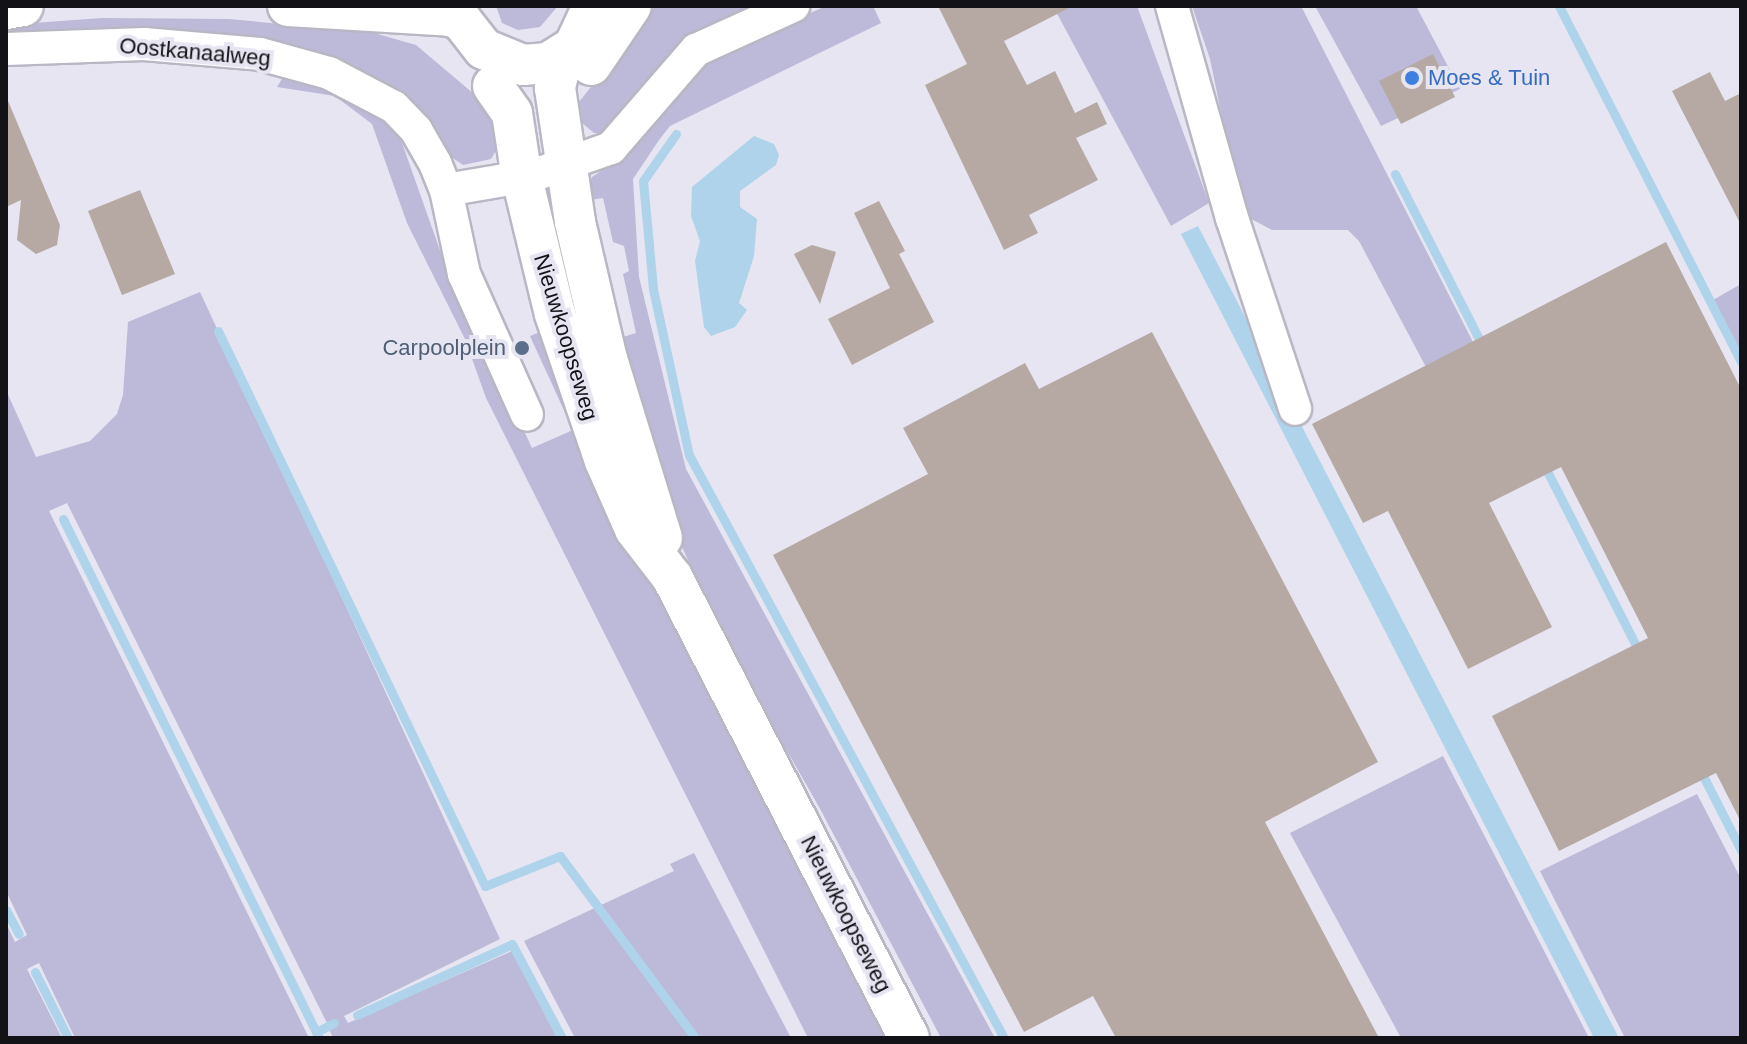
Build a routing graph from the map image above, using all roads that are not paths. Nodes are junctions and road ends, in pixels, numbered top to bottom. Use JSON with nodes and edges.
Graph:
{"nodes":[{"id":1,"x":23,"y":6,"type":"edge"},
{"id":2,"x":288,"y":6,"type":"edge"},
{"id":3,"x":793,"y":6,"type":"edge"},
{"id":4,"x":1172,"y":6,"type":"edge"},
{"id":5,"x":6,"y":9,"type":"edge"},
{"id":6,"x":605,"y":14,"type":"edge"},
{"id":7,"x":439,"y":20,"type":"edge"},
{"id":8,"x":6,"y":49,"type":"edge"},
{"id":9,"x":559,"y":71,"type":"junction"},
{"id":10,"x":493,"y":86,"type":"junction"},
{"id":11,"x":568,"y":161,"type":"junction"},
{"id":12,"x":522,"y":178,"type":"junction"},
{"id":13,"x":446,"y":190,"type":"junction"},
{"id":14,"x":1295,"y":409,"type":"dead end"},
{"id":15,"x":527,"y":415,"type":"dead end"},
{"id":16,"x":672,"y":577,"type":"junction"},
{"id":17,"x":909,"y":1038,"type":"edge"}],
"edges":[{"from":1,"to":5,"type":"main road"},
{"from":2,"to":7,"type":"main road"},
{"from":3,"to":11,"type":"street"},
{"from":4,"to":14,"type":"street"},
{"from":6,"to":9,"type":"main road"},
{"from":7,"to":9,"type":"main road"},
{"from":7,"to":10,"type":"main road"},
{"from":8,"to":13,"type":"street","name":"Oostkanaalweg"},
{"from":9,"to":10,"type":"main road"},
{"from":9,"to":11,"type":"main road","name":"Nieuwkoopseweg"},
{"from":10,"to":12,"type":"main road","name":"Nieuwkoopseweg"},
{"from":11,"to":12,"type":"street"},
{"from":11,"to":16,"type":"main road","name":"Nieuwkoopseweg"},
{"from":12,"to":13,"type":"street"},
{"from":12,"to":16,"type":"main road","name":"Nieuwkoopseweg"},
{"from":13,"to":15,"type":"street"},
{"from":16,"to":17,"type":"main road","name":"Nieuwkoopseweg"}]}
